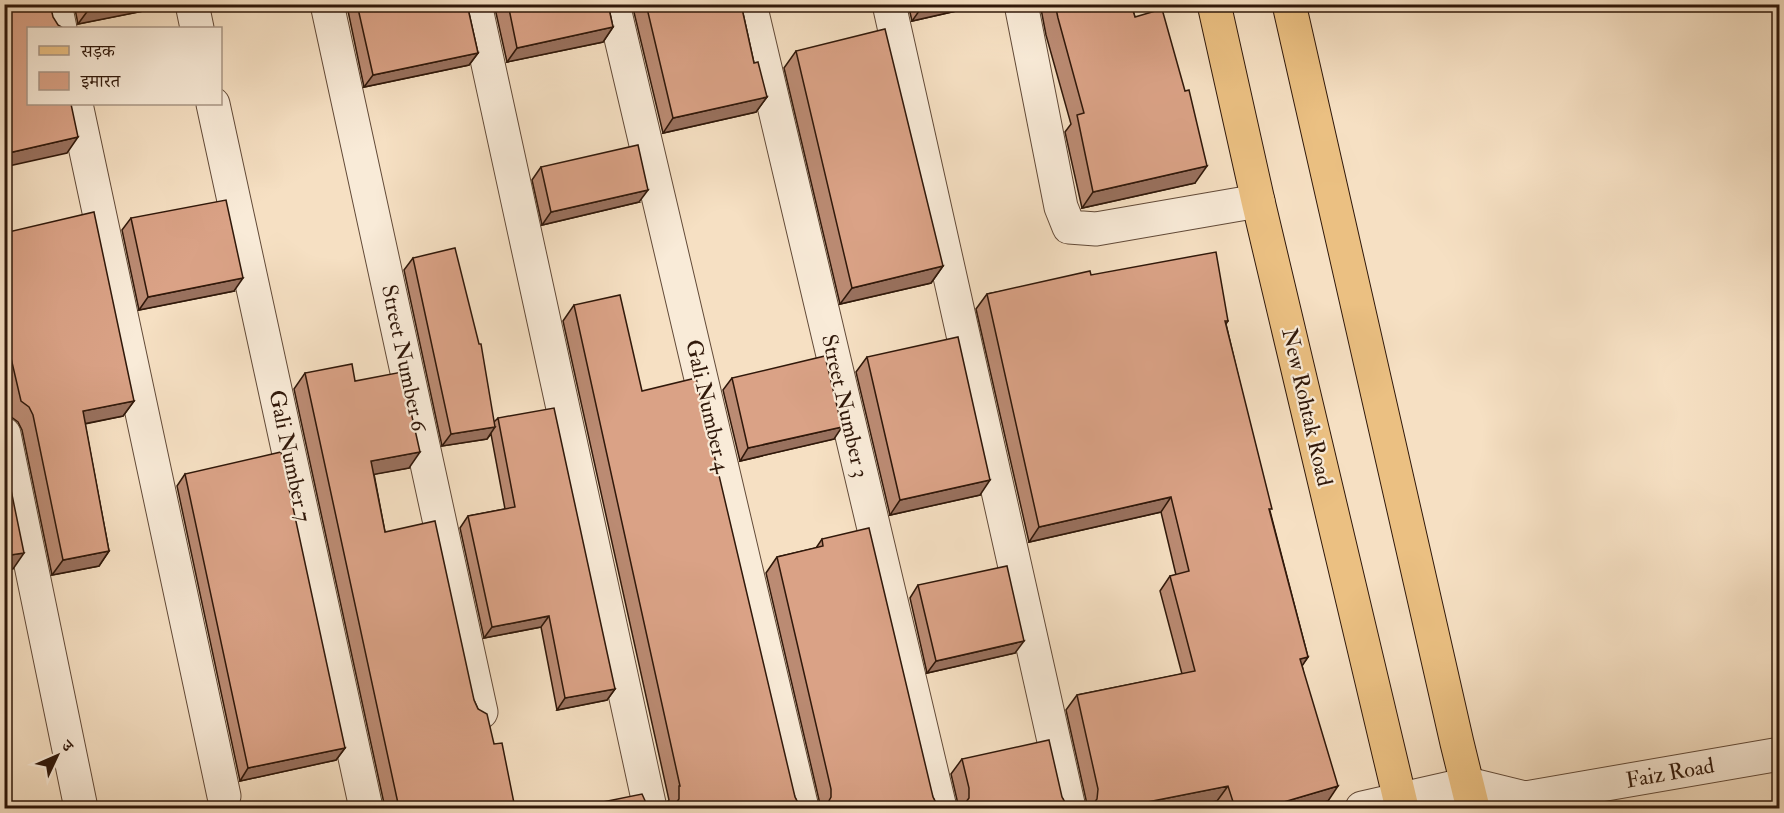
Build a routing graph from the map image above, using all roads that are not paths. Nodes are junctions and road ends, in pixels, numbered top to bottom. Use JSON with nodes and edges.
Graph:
{"nodes":[{"id":1,"x":55,"y":4,"type":"edge"},
{"id":2,"x":192,"y":4,"type":"edge"},
{"id":3,"x":327,"y":4,"type":"edge"},
{"id":4,"x":475,"y":4,"type":"edge"},
{"id":5,"x":613,"y":4,"type":"edge"},
{"id":6,"x":750,"y":4,"type":"edge"},
{"id":7,"x":889,"y":4,"type":"edge"},
{"id":8,"x":1020,"y":4,"type":"edge"},
{"id":9,"x":1214,"y":4,"type":"edge"},
{"id":10,"x":1289,"y":4,"type":"edge"},
{"id":11,"x":60,"y":27,"type":"edge"},
{"id":12,"x":197,"y":27,"type":"edge"},
{"id":13,"x":76,"y":105,"type":"edge"},
{"id":14,"x":213,"y":105,"type":"edge"},
{"id":15,"x":1258,"y":201,"type":"junction"},
{"id":16,"x":4,"y":434,"type":"edge"},
{"id":17,"x":481,"y":712,"type":"edge"},
{"id":18,"x":1779,"y":754,"type":"edge"},
{"id":19,"x":224,"y":796,"type":"dead end"},
{"id":20,"x":1470,"y":796,"type":"edge"},
{"id":21,"x":1520,"y":803,"type":"edge"},
{"id":22,"x":1401,"y":804,"type":"edge"},
{"id":23,"x":81,"y":808,"type":"edge"},
{"id":24,"x":366,"y":808,"type":"edge"},
{"id":25,"x":650,"y":808,"type":"edge"},
{"id":26,"x":802,"y":808,"type":"edge"},
{"id":27,"x":940,"y":808,"type":"edge"},
{"id":28,"x":1069,"y":808,"type":"edge"},
{"id":29,"x":1362,"y":808,"type":"edge"}],
"edges":[{"from":1,"to":11,"type":"street"},
{"from":2,"to":12,"type":"street"},
{"from":3,"to":17,"type":"street","name":"Street Number 6"},
{"from":4,"to":25,"type":"street"},
{"from":5,"to":26,"type":"street","name":"Gali Number 4"},
{"from":6,"to":27,"type":"street","name":"Street Number 3"},
{"from":7,"to":28,"type":"street"},
{"from":8,"to":15,"type":"street"},
{"from":9,"to":15,"type":"main road","name":"New Rohtak Road"},
{"from":10,"to":20,"type":"main road"},
{"from":13,"to":19,"type":"street"},
{"from":14,"to":24,"type":"street","name":"Gali Number 7"},
{"from":15,"to":22,"type":"main road","name":"New Rohtak Road"},
{"from":16,"to":23,"type":"street"},
{"from":18,"to":21,"type":"street","name":"Faiz Road"},
{"from":20,"to":21,"type":"street","name":"Faiz Road"},
{"from":20,"to":22,"type":"street","name":"Faiz Road"},
{"from":22,"to":29,"type":"street","name":"Faiz Road"}]}
